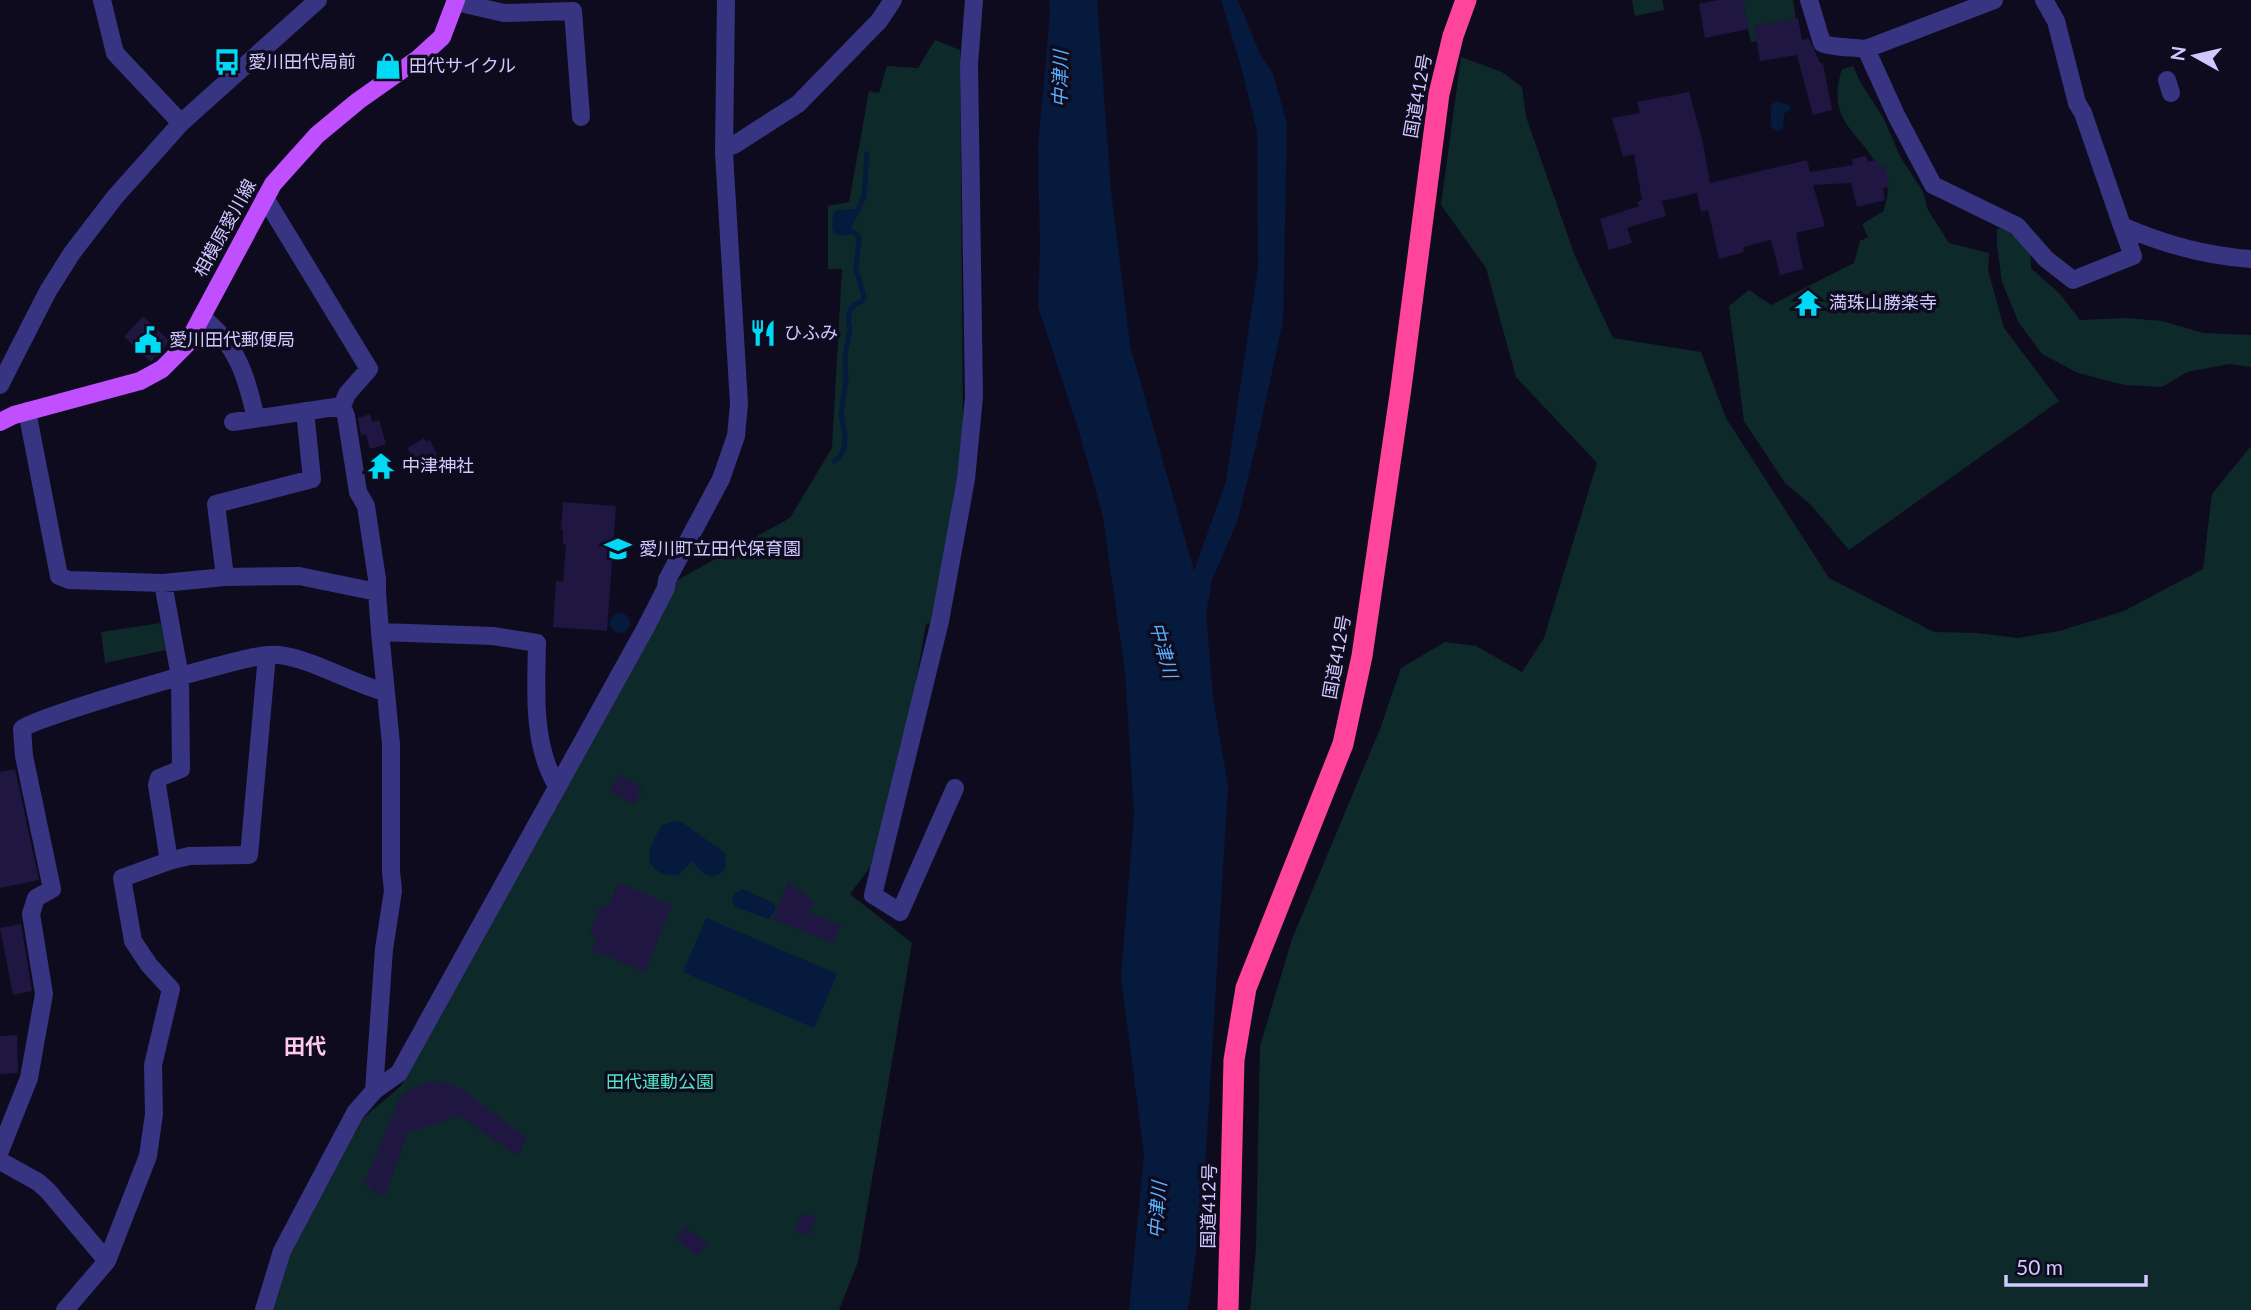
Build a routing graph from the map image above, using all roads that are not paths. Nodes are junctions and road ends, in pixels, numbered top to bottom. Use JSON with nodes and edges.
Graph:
{"nodes":[{"id":1,"x":102,"y":0,"type":"edge"},
{"id":2,"x":318,"y":0,"type":"edge"},
{"id":3,"x":726,"y":0,"type":"edge"},
{"id":4,"x":893,"y":0,"type":"edge"},
{"id":5,"x":974,"y":0,"type":"edge"},
{"id":6,"x":1466,"y":0,"type":"edge"},
{"id":7,"x":1809,"y":0,"type":"edge"},
{"id":8,"x":1994,"y":0,"type":"edge"},
{"id":9,"x":2044,"y":0,"type":"edge"},
{"id":10,"x":456,"y":1,"type":"edge"},
{"id":11,"x":1866,"y":49,"type":"junction"},
{"id":12,"x":581,"y":117,"type":"dead end"},
{"id":13,"x":181,"y":123,"type":"junction"},
{"id":14,"x":725,"y":148,"type":"junction"},
{"id":15,"x":265,"y":198,"type":"junction"},
{"id":16,"x":2122,"y":226,"type":"junction"},
{"id":17,"x":2251,"y":259,"type":"edge"},
{"id":18,"x":201,"y":317,"type":"junction"},
{"id":19,"x":0,"y":385,"type":"edge"},
{"id":20,"x":342,"y":405,"type":"junction"},
{"id":21,"x":27,"y":411,"type":"junction"},
{"id":22,"x":305,"y":411,"type":"junction"},
{"id":23,"x":257,"y":419,"type":"junction"},
{"id":24,"x":0,"y":422,"type":"edge"},
{"id":25,"x":233,"y":422,"type":"dead end"},
{"id":26,"x":225,"y":577,"type":"junction"},
{"id":27,"x":163,"y":583,"type":"junction"},
{"id":28,"x":376,"y":592,"type":"junction"},
{"id":29,"x":380,"y":632,"type":"junction"},
{"id":30,"x":267,"y":654,"type":"junction"},
{"id":31,"x":180,"y":677,"type":"junction"},
{"id":32,"x":384,"y":692,"type":"junction"},
{"id":33,"x":557,"y":786,"type":"junction"},
{"id":34,"x":955,"y":788,"type":"dead end"},
{"id":35,"x":169,"y":861,"type":"junction"},
{"id":36,"x":374,"y":1091,"type":"junction"},
{"id":37,"x":0,"y":1151,"type":"edge"},
{"id":38,"x":0,"y":1161,"type":"edge"},
{"id":39,"x":107,"y":1261,"type":"junction"},
{"id":40,"x":65,"y":1310,"type":"edge"},
{"id":41,"x":264,"y":1310,"type":"edge"},
{"id":42,"x":1228,"y":1310,"type":"edge"}],
"edges":[{"from":1,"to":13,"type":"street"},
{"from":2,"to":13,"type":"street"},
{"from":3,"to":14,"type":"street"},
{"from":4,"to":14,"type":"street"},
{"from":5,"to":34,"type":"street"},
{"from":6,"to":42,"type":"highway","name":"国道412号"},
{"from":7,"to":11,"type":"street"},
{"from":8,"to":11,"type":"street"},
{"from":9,"to":16,"type":"street"},
{"from":10,"to":12,"type":"street"},
{"from":10,"to":15,"type":"main road","name":"相模原愛川線"},
{"from":11,"to":16,"type":"street"},
{"from":13,"to":19,"type":"street"},
{"from":14,"to":33,"type":"street"},
{"from":15,"to":18,"type":"main road","name":"相模原愛川線"},
{"from":15,"to":20,"type":"street"},
{"from":16,"to":17,"type":"street"},
{"from":18,"to":21,"type":"main road","name":"相模原愛川線"},
{"from":18,"to":23,"type":"street"},
{"from":20,"to":22,"type":"street"},
{"from":20,"to":28,"type":"street"},
{"from":21,"to":24,"type":"main road","name":"相模原愛川線"},
{"from":21,"to":27,"type":"street"},
{"from":22,"to":23,"type":"street"},
{"from":22,"to":26,"type":"street"},
{"from":23,"to":25,"type":"street"},
{"from":26,"to":27,"type":"street"},
{"from":26,"to":28,"type":"street"},
{"from":27,"to":31,"type":"street"},
{"from":28,"to":29,"type":"street"},
{"from":29,"to":32,"type":"street"},
{"from":29,"to":33,"type":"street"},
{"from":30,"to":31,"type":"street"},
{"from":30,"to":32,"type":"street"},
{"from":30,"to":35,"type":"street"},
{"from":31,"to":35,"type":"street"},
{"from":31,"to":37,"type":"street"},
{"from":32,"to":36,"type":"street"},
{"from":33,"to":36,"type":"street"},
{"from":35,"to":39,"type":"street"},
{"from":36,"to":41,"type":"street"},
{"from":38,"to":39,"type":"street"},
{"from":39,"to":40,"type":"street"}]}
